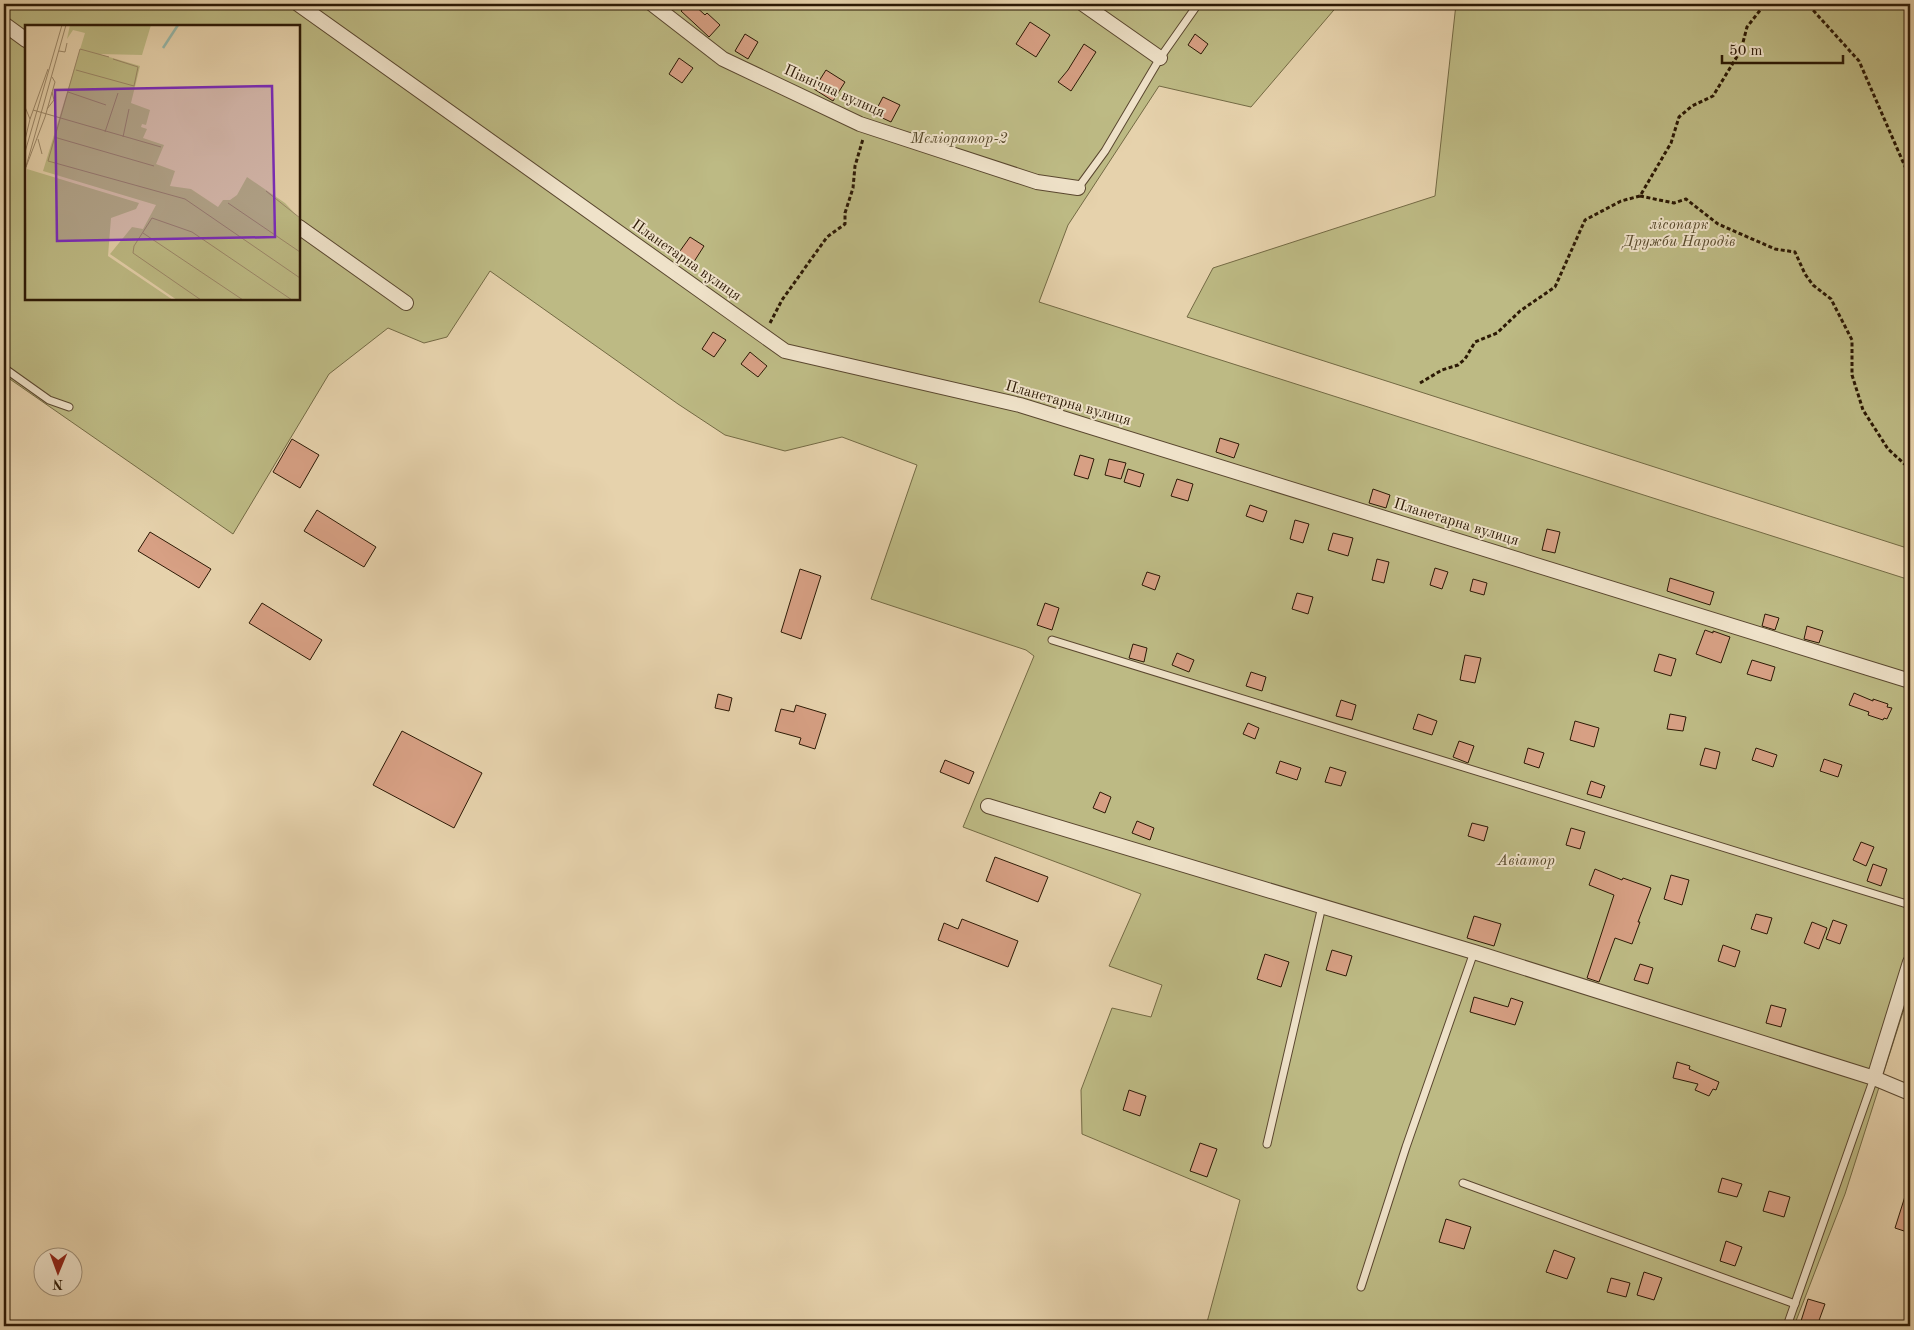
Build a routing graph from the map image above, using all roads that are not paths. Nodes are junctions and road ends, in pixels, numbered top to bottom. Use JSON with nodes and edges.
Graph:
{"nodes":[{"id":1,"x":298,"y":4,"type":"edge"},
{"id":2,"x":652,"y":4,"type":"edge"},
{"id":3,"x":1082,"y":4,"type":"edge"},
{"id":4,"x":1198,"y":4,"type":"edge"},
{"id":5,"x":4,"y":24,"type":"edge"},
{"id":6,"x":25,"y":39,"type":"edge"},
{"id":7,"x":1160,"y":58,"type":"junction"},
{"id":8,"x":1078,"y":188,"type":"joint"},
{"id":9,"x":300,"y":228,"type":"edge"},
{"id":10,"x":406,"y":303,"type":"dead end"},
{"id":11,"x":4,"y":368,"type":"edge"},
{"id":12,"x":69,"y":407,"type":"dead end"},
{"id":13,"x":1052,"y":640,"type":"dead end"},
{"id":14,"x":1910,"y":681,"type":"edge"},
{"id":15,"x":988,"y":806,"type":"dead end"},
{"id":16,"x":1910,"y":905,"type":"edge"},
{"id":17,"x":1322,"y":906,"type":"junction"},
{"id":18,"x":1474,"y":952,"type":"junction"},
{"id":19,"x":1910,"y":962,"type":"edge"},
{"id":20,"x":1874,"y":1078,"type":"junction"},
{"id":21,"x":1910,"y":1093,"type":"edge"},
{"id":22,"x":1267,"y":1144,"type":"dead end"},
{"id":23,"x":1463,"y":1183,"type":"dead end"},
{"id":24,"x":1361,"y":1288,"type":"dead end"},
{"id":25,"x":1796,"y":1304,"type":"junction"},
{"id":26,"x":1787,"y":1326,"type":"edge"}],
"edges":[{"from":1,"to":14,"type":"street","name":"Планетарна вулиця"},
{"from":2,"to":8,"type":"street","name":"Північна вулиця"},
{"from":3,"to":7,"type":"street"},
{"from":4,"to":7,"type":"lane"},
{"from":5,"to":6,"type":"street"},
{"from":7,"to":8,"type":"lane"},
{"from":9,"to":10,"type":"street"},
{"from":11,"to":12,"type":"lane"},
{"from":13,"to":16,"type":"lane"},
{"from":15,"to":17,"type":"street"},
{"from":17,"to":18,"type":"street"},
{"from":17,"to":22,"type":"lane"},
{"from":18,"to":20,"type":"street"},
{"from":18,"to":24,"type":"lane"},
{"from":19,"to":20,"type":"street"},
{"from":20,"to":21,"type":"street"},
{"from":20,"to":25,"type":"lane"},
{"from":23,"to":25,"type":"lane"},
{"from":25,"to":26,"type":"lane"}]}
